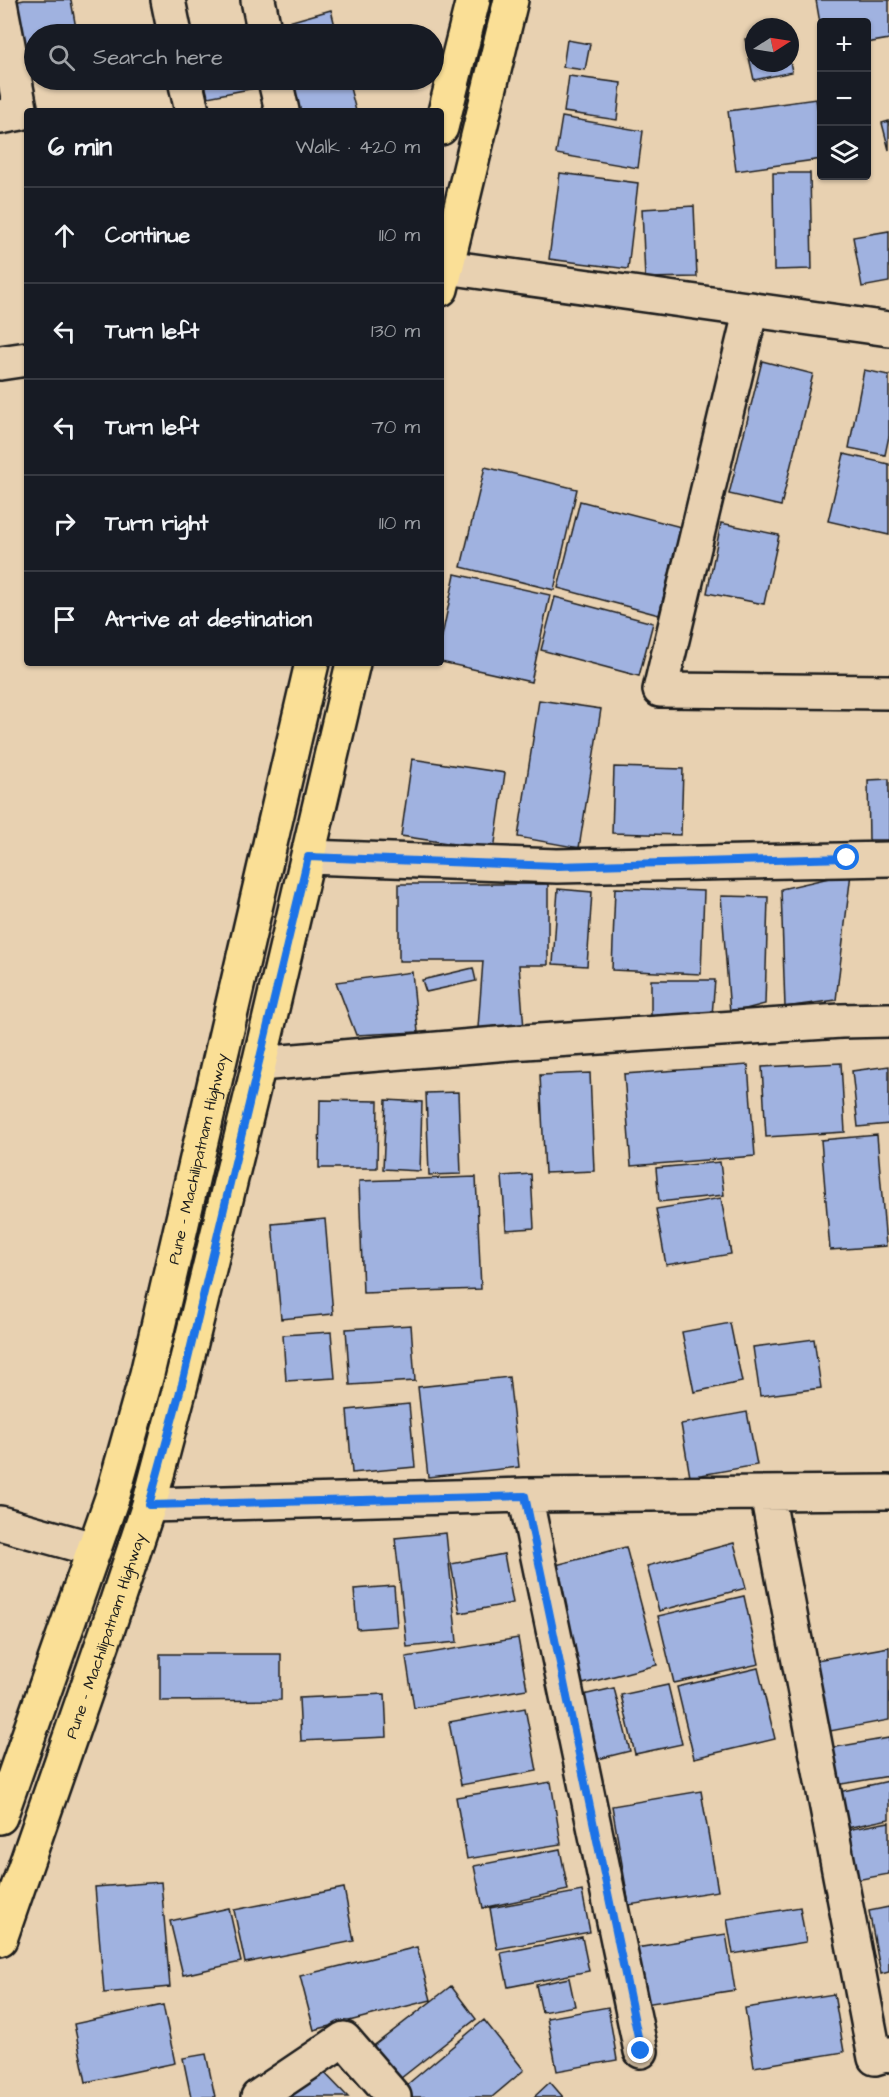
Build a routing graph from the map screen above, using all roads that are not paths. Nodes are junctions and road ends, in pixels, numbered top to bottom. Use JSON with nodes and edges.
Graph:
{"nodes":[{"id":1,"x":168,"y":0,"type":"edge"},
{"id":2,"x":258,"y":0,"type":"edge"},
{"id":3,"x":473,"y":0,"type":"edge"},
{"id":4,"x":511,"y":0,"type":"edge"},
{"id":5,"x":0,"y":3,"type":"edge"},
{"id":6,"x":174,"y":24,"type":"edge"},
{"id":7,"x":263,"y":24,"type":"edge"},
{"id":8,"x":187,"y":90,"type":"edge"},
{"id":9,"x":277,"y":90,"type":"edge"},
{"id":10,"x":191,"y":108,"type":"edge"},
{"id":11,"x":281,"y":108,"type":"edge"},
{"id":12,"x":444,"y":116,"type":"edge"},
{"id":13,"x":0,"y":117,"type":"edge"},
{"id":14,"x":444,"y":278,"type":"edge"},
{"id":15,"x":751,"y":309,"type":"junction"},
{"id":16,"x":889,"y":329,"type":"edge"},
{"id":17,"x":24,"y":359,"type":"edge"},
{"id":18,"x":0,"y":363,"type":"edge"},
{"id":19,"x":311,"y":666,"type":"edge"},
{"id":20,"x":352,"y":666,"type":"edge"},
{"id":21,"x":889,"y":692,"type":"edge"},
{"id":22,"x":308,"y":857,"type":"junction"},
{"id":23,"x":889,"y":859,"type":"edge"},
{"id":24,"x":889,"y":1020,"type":"edge"},
{"id":25,"x":259,"y":1064,"type":"junction"},
{"id":26,"x":889,"y":1492,"type":"edge"},
{"id":27,"x":766,"y":1494,"type":"junction"},
{"id":28,"x":525,"y":1496,"type":"junction"},
{"id":29,"x":149,"y":1505,"type":"junction"},
{"id":30,"x":0,"y":1524,"type":"edge"},
{"id":31,"x":93,"y":1549,"type":"junction"},
{"id":32,"x":0,"y":1817,"type":"edge"},
{"id":33,"x":0,"y":1939,"type":"edge"},
{"id":34,"x":641,"y":2051,"type":"dead end"},
{"id":35,"x":889,"y":2054,"type":"edge"},
{"id":36,"x":258,"y":2097,"type":"edge"},
{"id":37,"x":394,"y":2097,"type":"edge"}],
"edges":[{"from":1,"to":6,"type":"street"},
{"from":2,"to":7,"type":"street"},
{"from":3,"to":12,"type":"main road"},
{"from":4,"to":14,"type":"main road"},
{"from":5,"to":13,"type":"street"},
{"from":8,"to":10,"type":"street"},
{"from":9,"to":11,"type":"street"},
{"from":14,"to":15,"type":"street"},
{"from":15,"to":16,"type":"street"},
{"from":15,"to":21,"type":"street"},
{"from":17,"to":18,"type":"street"},
{"from":19,"to":31,"type":"main road","name":"Pune - Machilipatnam Highway"},
{"from":20,"to":22,"type":"main road","name":"Pune - Machilipatnam Highway"},
{"from":22,"to":23,"type":"street"},
{"from":22,"to":25,"type":"main road","name":"Pune - Machilipatnam Highway"},
{"from":24,"to":25,"type":"street"},
{"from":25,"to":29,"type":"main road","name":"Pune - Machilipatnam Highway"},
{"from":26,"to":27,"type":"street"},
{"from":27,"to":28,"type":"street"},
{"from":27,"to":35,"type":"street"},
{"from":28,"to":29,"type":"street"},
{"from":28,"to":34,"type":"street"},
{"from":29,"to":33,"type":"main road","name":"Pune - Machilipatnam Highway"},
{"from":30,"to":31,"type":"street"},
{"from":31,"to":32,"type":"main road","name":"Pune - Machilipatnam Highway"},
{"from":36,"to":37,"type":"street"}]}
